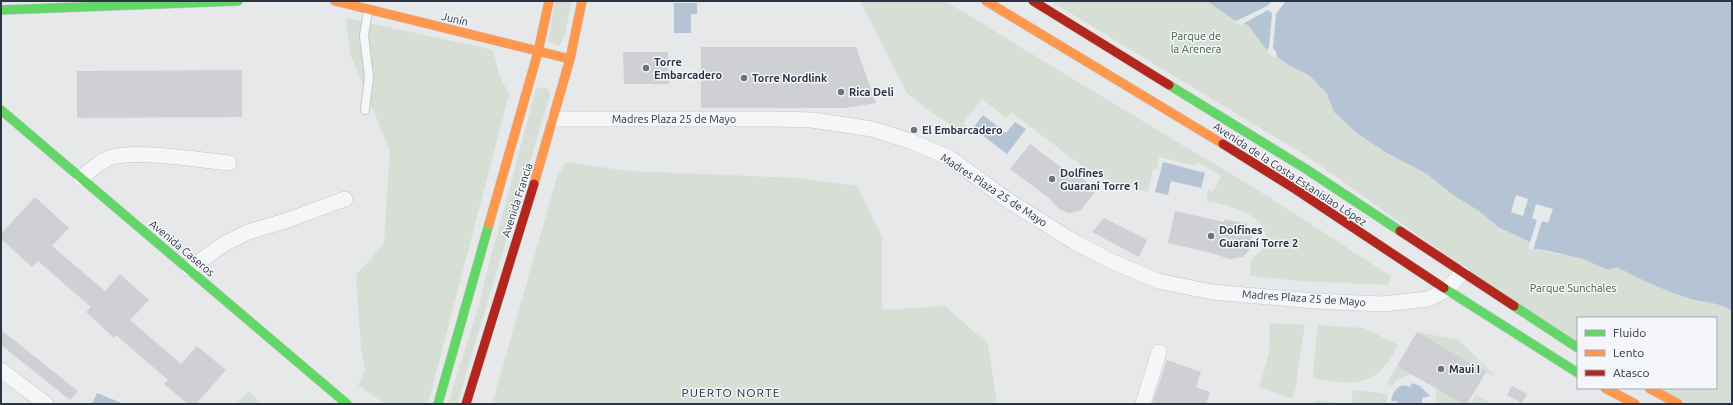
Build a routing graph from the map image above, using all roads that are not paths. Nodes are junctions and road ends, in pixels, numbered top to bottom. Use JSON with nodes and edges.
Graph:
{"nodes":[{"id":1,"x":238,"y":1,"type":"edge"},
{"id":2,"x":335,"y":1,"type":"edge"},
{"id":3,"x":549,"y":1,"type":"edge"},
{"id":4,"x":582,"y":1,"type":"edge"},
{"id":5,"x":986,"y":1,"type":"edge"},
{"id":6,"x":1033,"y":1,"type":"edge"},
{"id":7,"x":1,"y":10,"type":"edge"},
{"id":8,"x":368,"y":10,"type":"junction"},
{"id":9,"x":538,"y":52,"type":"junction"},
{"id":10,"x":570,"y":59,"type":"junction"},
{"id":11,"x":538,"y":80,"type":"dead end"},
{"id":12,"x":553,"y":80,"type":"dead end"},
{"id":13,"x":527,"y":94,"type":"junction"},
{"id":14,"x":559,"y":101,"type":"junction"},
{"id":15,"x":1,"y":110,"type":"edge"},
{"id":16,"x":365,"y":110,"type":"dead end"},
{"id":17,"x":554,"y":119,"type":"junction"},
{"id":18,"x":229,"y":164,"type":"dead end"},
{"id":19,"x":81,"y":178,"type":"junction"},
{"id":20,"x":345,"y":199,"type":"dead end"},
{"id":21,"x":189,"y":269,"type":"junction"},
{"id":22,"x":1462,"y":273,"type":"junction"},
{"id":23,"x":1446,"y":290,"type":"junction"},
{"id":24,"x":1577,"y":347,"type":"edge"},
{"id":25,"x":1159,"y":352,"type":"dead end"},
{"id":26,"x":1,"y":370,"type":"edge"},
{"id":27,"x":1577,"y":372,"type":"edge"},
{"id":28,"x":1607,"y":389,"type":"edge"},
{"id":29,"x":1651,"y":389,"type":"edge"},
{"id":30,"x":46,"y":404,"type":"edge"},
{"id":31,"x":347,"y":404,"type":"edge"},
{"id":32,"x":438,"y":404,"type":"edge"},
{"id":33,"x":466,"y":404,"type":"edge"},
{"id":34,"x":1143,"y":404,"type":"edge"},
{"id":35,"x":1635,"y":404,"type":"edge"},
{"id":36,"x":1678,"y":404,"type":"edge"}],
"edges":[{"from":1,"to":7,"type":"main road"},
{"from":2,"to":8,"type":"main road","name":"Junín"},
{"from":3,"to":9,"type":"main road","name":"Avenida Francia"},
{"from":4,"to":10,"type":"main road","name":"Avenida Francia"},
{"from":5,"to":23,"type":"main road","name":"Avenida de la Costa Estanislao López"},
{"from":6,"to":22,"type":"main road","name":"Avenida de la Costa Estanislao López"},
{"from":8,"to":9,"type":"main road","name":"Junín"},
{"from":8,"to":16,"type":"lane"},
{"from":9,"to":10,"type":"main road","name":"Junín"},
{"from":9,"to":13,"type":"main road","name":"Avenida Francia"},
{"from":10,"to":14,"type":"main road","name":"Avenida Francia"},
{"from":11,"to":13,"type":"main road"},
{"from":12,"to":14,"type":"main road"},
{"from":13,"to":32,"type":"main road","name":"Avenida Francia"},
{"from":14,"to":17,"type":"main road","name":"Avenida Francia"},
{"from":15,"to":19,"type":"main road","name":"Avenida Caseros"},
{"from":17,"to":23,"type":"street","name":"Madres Plaza 25 de Mayo"},
{"from":17,"to":33,"type":"main road","name":"Avenida Francia"},
{"from":18,"to":19,"type":"street"},
{"from":19,"to":21,"type":"main road","name":"Avenida Caseros"},
{"from":20,"to":21,"type":"street"},
{"from":21,"to":31,"type":"main road","name":"Avenida Caseros"},
{"from":22,"to":23,"type":"street","name":"Madres Plaza 25 de Mayo"},
{"from":22,"to":24,"type":"main road","name":"Avenida de la Costa Estanislao López"},
{"from":23,"to":27,"type":"main road","name":"Avenida de la Costa Estanislao López"},
{"from":25,"to":34,"type":"street"},
{"from":26,"to":30,"type":"street"},
{"from":28,"to":35,"type":"main road"},
{"from":29,"to":36,"type":"main road"}]}
